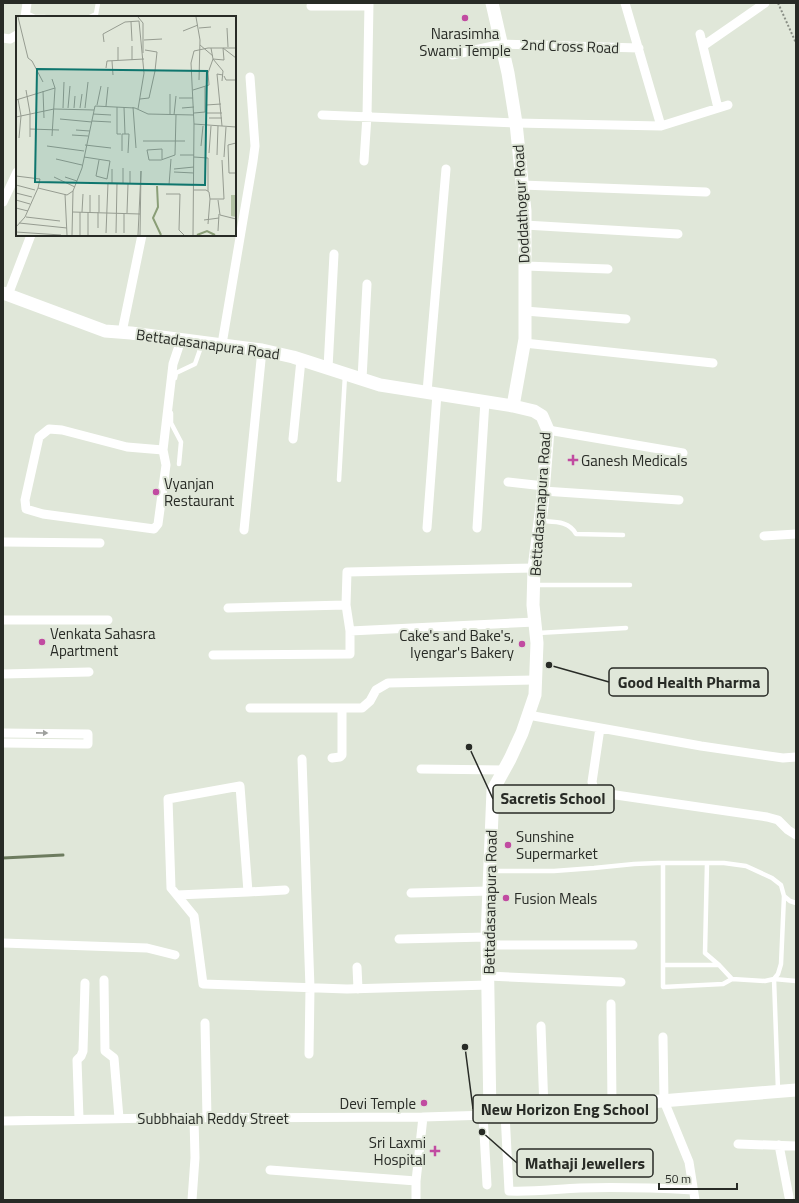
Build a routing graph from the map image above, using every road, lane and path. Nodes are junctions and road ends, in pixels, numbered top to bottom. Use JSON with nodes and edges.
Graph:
{"nodes":[{"id":1,"x":27,"y":3,"type":"edge"},
{"id":2,"x":98,"y":3,"type":"edge"},
{"id":3,"x":492,"y":3,"type":"edge"},
{"id":4,"x":625,"y":3,"type":"edge"},
{"id":5,"x":765,"y":3,"type":"edge"},
{"id":6,"x":778,"y":3,"type":"edge"},
{"id":7,"x":369,"y":4,"type":"edge"},
{"id":8,"x":311,"y":6,"type":"dead end"},
{"id":9,"x":25,"y":15,"type":"edge"},
{"id":10,"x":92,"y":16,"type":"edge"},
{"id":11,"x":700,"y":34,"type":"dead end"},
{"id":12,"x":16,"y":36,"type":"edge"},
{"id":13,"x":3,"y":38,"type":"edge"},
{"id":14,"x":796,"y":43,"type":"edge"},
{"id":15,"x":502,"y":44,"type":"junction"},
{"id":16,"x":703,"y":46,"type":"junction"},
{"id":17,"x":639,"y":48,"type":"junction"},
{"id":18,"x":452,"y":55,"type":"dead end"},
{"id":19,"x":250,"y":77,"type":"dead end"},
{"id":20,"x":728,"y":105,"type":"dead end"},
{"id":21,"x":718,"y":108,"type":"junction"},
{"id":22,"x":322,"y":115,"type":"dead end"},
{"id":23,"x":367,"y":116,"type":"junction"},
{"id":24,"x":516,"y":123,"type":"junction"},
{"id":25,"x":661,"y":126,"type":"junction"},
{"id":26,"x":364,"y":161,"type":"dead end"},
{"id":27,"x":446,"y":168,"type":"dead end"},
{"id":28,"x":16,"y":174,"type":"edge"},
{"id":29,"x":522,"y":185,"type":"junction"},
{"id":30,"x":706,"y":192,"type":"dead end"},
{"id":31,"x":3,"y":202,"type":"edge"},
{"id":32,"x":525,"y":224,"type":"junction"},
{"id":33,"x":678,"y":234,"type":"dead end"},
{"id":34,"x":31,"y":236,"type":"edge"},
{"id":35,"x":142,"y":236,"type":"edge"},
{"id":36,"x":334,"y":254,"type":"dead end"},
{"id":37,"x":525,"y":266,"type":"junction"},
{"id":38,"x":608,"y":270,"type":"dead end"},
{"id":39,"x":367,"y":284,"type":"dead end"},
{"id":40,"x":6,"y":294,"type":"edge"},
{"id":41,"x":525,"y":311,"type":"junction"},
{"id":42,"x":626,"y":320,"type":"dead end"},
{"id":43,"x":122,"y":332,"type":"junction"},
{"id":44,"x":182,"y":340,"type":"junction"},
{"id":45,"x":202,"y":343,"type":"junction"},
{"id":46,"x":524,"y":343,"type":"junction"},
{"id":47,"x":222,"y":344,"type":"junction"},
{"id":48,"x":262,"y":350,"type":"junction"},
{"id":49,"x":301,"y":360,"type":"junction"},
{"id":50,"x":713,"y":363,"type":"dead end"},
{"id":51,"x":328,"y":368,"type":"junction"},
{"id":52,"x":345,"y":374,"type":"junction"},
{"id":53,"x":362,"y":379,"type":"junction"},
{"id":54,"x":432,"y":393,"type":"junction"},
{"id":55,"x":485,"y":401,"type":"junction"},
{"id":56,"x":513,"y":406,"type":"junction"},
{"id":57,"x":548,"y":430,"type":"junction"},
{"id":58,"x":293,"y":439,"type":"dead end"},
{"id":59,"x":163,"y":450,"type":"junction"},
{"id":60,"x":683,"y":453,"type":"dead end"},
{"id":61,"x":179,"y":464,"type":"dead end"},
{"id":62,"x":339,"y":480,"type":"dead end"},
{"id":63,"x":508,"y":482,"type":"dead end"},
{"id":64,"x":544,"y":489,"type":"junction"},
{"id":65,"x":678,"y":500,"type":"dead end"},
{"id":66,"x":540,"y":521,"type":"junction"},
{"id":67,"x":427,"y":528,"type":"dead end"},
{"id":68,"x":477,"y":528,"type":"dead end"},
{"id":69,"x":244,"y":530,"type":"dead end"},
{"id":70,"x":796,"y":534,"type":"edge"},
{"id":71,"x":623,"y":535,"type":"dead end"},
{"id":72,"x":764,"y":536,"type":"dead end"},
{"id":73,"x":3,"y":542,"type":"edge"},
{"id":74,"x":100,"y":543,"type":"dead end"},
{"id":75,"x":534,"y":568,"type":"junction"},
{"id":76,"x":534,"y":585,"type":"junction"},
{"id":77,"x":630,"y":585,"type":"dead end"},
{"id":78,"x":346,"y":605,"type":"junction"},
{"id":79,"x":228,"y":608,"type":"dead end"},
{"id":80,"x":3,"y":620,"type":"edge"},
{"id":81,"x":108,"y":620,"type":"dead end"},
{"id":82,"x":536,"y":628,"type":"junction"},
{"id":83,"x":626,"y":628,"type":"dead end"},
{"id":84,"x":350,"y":630,"type":"junction"},
{"id":85,"x":213,"y":655,"type":"dead end"},
{"id":86,"x":89,"y":672,"type":"dead end"},
{"id":87,"x":3,"y":674,"type":"edge"},
{"id":88,"x":536,"y":680,"type":"junction"},
{"id":89,"x":250,"y":708,"type":"dead end"},
{"id":90,"x":342,"y":708,"type":"junction"},
{"id":91,"x":528,"y":715,"type":"junction"},
{"id":92,"x":600,"y":728,"type":"junction"},
{"id":93,"x":3,"y":733,"type":"edge"},
{"id":94,"x":3,"y":744,"type":"edge"},
{"id":95,"x":796,"y":757,"type":"edge"},
{"id":96,"x":332,"y":758,"type":"dead end"},
{"id":97,"x":302,"y":759,"type":"dead end"},
{"id":98,"x":421,"y":769,"type":"dead end"},
{"id":99,"x":504,"y":770,"type":"junction"},
{"id":100,"x":796,"y":835,"type":"edge"},
{"id":101,"x":663,"y":863,"type":"junction"},
{"id":102,"x":707,"y":863,"type":"junction"},
{"id":103,"x":490,"y":871,"type":"junction"},
{"id":104,"x":285,"y":890,"type":"dead end"},
{"id":105,"x":489,"y":891,"type":"junction"},
{"id":106,"x":248,"y":892,"type":"junction"},
{"id":107,"x":411,"y":893,"type":"dead end"},
{"id":108,"x":177,"y":895,"type":"junction"},
{"id":109,"x":784,"y":896,"type":"junction"},
{"id":110,"x":796,"y":903,"type":"edge"},
{"id":111,"x":399,"y":939,"type":"dead end"},
{"id":112,"x":488,"y":941,"type":"junction"},
{"id":113,"x":3,"y":943,"type":"edge"},
{"id":114,"x":633,"y":945,"type":"dead end"},
{"id":115,"x":175,"y":955,"type":"dead end"},
{"id":116,"x":663,"y":965,"type":"junction"},
{"id":117,"x":719,"y":965,"type":"junction"},
{"id":118,"x":357,"y":967,"type":"dead end"},
{"id":119,"x":732,"y":979,"type":"junction"},
{"id":120,"x":774,"y":979,"type":"junction"},
{"id":121,"x":104,"y":980,"type":"dead end"},
{"id":122,"x":489,"y":980,"type":"junction"},
{"id":123,"x":796,"y":981,"type":"edge"},
{"id":124,"x":621,"y":982,"type":"dead end"},
{"id":125,"x":85,"y":983,"type":"dead end"},
{"id":126,"x":310,"y":988,"type":"junction"},
{"id":127,"x":358,"y":989,"type":"junction"},
{"id":128,"x":611,"y":1004,"type":"dead end"},
{"id":129,"x":205,"y":1023,"type":"dead end"},
{"id":130,"x":541,"y":1026,"type":"dead end"},
{"id":131,"x":663,"y":1037,"type":"dead end"},
{"id":132,"x":309,"y":1054,"type":"dead end"},
{"id":133,"x":796,"y":1090,"type":"edge"},
{"id":134,"x":778,"y":1092,"type":"junction"},
{"id":135,"x":664,"y":1101,"type":"junction"},
{"id":136,"x":612,"y":1105,"type":"junction"},
{"id":137,"x":544,"y":1110,"type":"junction"},
{"id":138,"x":505,"y":1114,"type":"junction"},
{"id":139,"x":486,"y":1115,"type":"junction"},
{"id":140,"x":423,"y":1117,"type":"junction"},
{"id":141,"x":119,"y":1118,"type":"junction"},
{"id":142,"x":194,"y":1118,"type":"junction"},
{"id":143,"x":207,"y":1118,"type":"junction"},
{"id":144,"x":79,"y":1119,"type":"junction"},
{"id":145,"x":3,"y":1120,"type":"edge"},
{"id":146,"x":738,"y":1144,"type":"dead end"},
{"id":147,"x":779,"y":1145,"type":"junction"},
{"id":148,"x":796,"y":1146,"type":"edge"},
{"id":149,"x":270,"y":1170,"type":"dead end"},
{"id":150,"x":416,"y":1181,"type":"junction"},
{"id":151,"x":487,"y":1185,"type":"dead end"},
{"id":152,"x":693,"y":1190,"type":"junction"},
{"id":153,"x":789,"y":1197,"type":"dead end"},
{"id":154,"x":192,"y":1200,"type":"edge"},
{"id":155,"x":416,"y":1200,"type":"edge"},
{"id":156,"x":695,"y":1200,"type":"edge"}],
"edges":[{"from":1,"to":9,"type":"street"},
{"from":2,"to":10,"type":"lane"},
{"from":3,"to":15,"type":"street","name":"Doddathogur Road"},
{"from":4,"to":17,"type":"street"},
{"from":5,"to":16,"type":"street"},
{"from":6,"to":14,"type":"path"},
{"from":7,"to":8,"type":"street"},
{"from":7,"to":23,"type":"street"},
{"from":11,"to":16,"type":"street"},
{"from":12,"to":13,"type":"street"},
{"from":15,"to":17,"type":"street","name":"2nd Cross Road"},
{"from":15,"to":18,"type":"street","name":"2nd Cross Road"},
{"from":15,"to":24,"type":"street","name":"Doddathogur Road"},
{"from":16,"to":21,"type":"street"},
{"from":17,"to":25,"type":"street"},
{"from":19,"to":47,"type":"street"},
{"from":20,"to":21,"type":"street"},
{"from":21,"to":25,"type":"street"},
{"from":22,"to":23,"type":"street"},
{"from":23,"to":24,"type":"street"},
{"from":23,"to":26,"type":"street"},
{"from":24,"to":25,"type":"street"},
{"from":24,"to":29,"type":"street","name":"Doddathogur Road"},
{"from":27,"to":54,"type":"street"},
{"from":28,"to":31,"type":"street"},
{"from":29,"to":30,"type":"street"},
{"from":29,"to":32,"type":"street","name":"Doddathogur Road"},
{"from":32,"to":33,"type":"street"},
{"from":32,"to":37,"type":"street","name":"Doddathogur Road"},
{"from":34,"to":40,"type":"street"},
{"from":35,"to":43,"type":"street"},
{"from":36,"to":51,"type":"street"},
{"from":37,"to":38,"type":"street"},
{"from":37,"to":41,"type":"street","name":"Doddathogur Road"},
{"from":39,"to":53,"type":"street"},
{"from":40,"to":43,"type":"street","name":"Bettadasanapura Road"},
{"from":41,"to":42,"type":"street"},
{"from":41,"to":46,"type":"street","name":"Doddathogur Road"},
{"from":43,"to":44,"type":"street","name":"Bettadasanapura Road"},
{"from":44,"to":45,"type":"street","name":"Bettadasanapura Road"},
{"from":44,"to":59,"type":"street"},
{"from":45,"to":47,"type":"street","name":"Bettadasanapura Road"},
{"from":45,"to":61,"type":"lane"},
{"from":46,"to":50,"type":"street"},
{"from":46,"to":56,"type":"street","name":"Doddathogur Road"},
{"from":47,"to":48,"type":"street","name":"Bettadasanapura Road"},
{"from":48,"to":49,"type":"street","name":"Bettadasanapura Road"},
{"from":48,"to":69,"type":"street"},
{"from":49,"to":51,"type":"street","name":"Bettadasanapura Road"},
{"from":49,"to":58,"type":"street"},
{"from":51,"to":52,"type":"street","name":"Bettadasanapura Road"},
{"from":52,"to":53,"type":"street","name":"Bettadasanapura Road"},
{"from":52,"to":62,"type":"lane"},
{"from":53,"to":54,"type":"street","name":"Bettadasanapura Road"},
{"from":54,"to":55,"type":"street","name":"Bettadasanapura Road"},
{"from":54,"to":67,"type":"street"},
{"from":55,"to":56,"type":"street","name":"Bettadasanapura Road"},
{"from":55,"to":68,"type":"street"},
{"from":56,"to":57,"type":"street","name":"Bettadasanapura Road"},
{"from":57,"to":60,"type":"street"},
{"from":57,"to":64,"type":"street","name":"Bettadasanapura Road"},
{"from":59,"to":59,"type":"street"},
{"from":63,"to":64,"type":"street"},
{"from":64,"to":65,"type":"street"},
{"from":64,"to":66,"type":"street","name":"Bettadasanapura Road"},
{"from":66,"to":71,"type":"lane"},
{"from":66,"to":75,"type":"street","name":"Bettadasanapura Road"},
{"from":70,"to":72,"type":"street"},
{"from":73,"to":74,"type":"street"},
{"from":75,"to":76,"type":"street","name":"Bettadasanapura Road"},
{"from":75,"to":78,"type":"street"},
{"from":76,"to":77,"type":"lane"},
{"from":76,"to":82,"type":"street","name":"Bettadasanapura Road"},
{"from":78,"to":79,"type":"street"},
{"from":78,"to":84,"type":"street"},
{"from":80,"to":81,"type":"street"},
{"from":82,"to":83,"type":"lane"},
{"from":82,"to":84,"type":"street"},
{"from":82,"to":88,"type":"street","name":"Bettadasanapura Road"},
{"from":84,"to":85,"type":"street"},
{"from":86,"to":87,"type":"street"},
{"from":88,"to":90,"type":"street"},
{"from":88,"to":91,"type":"street","name":"Bettadasanapura Road"},
{"from":89,"to":90,"type":"street"},
{"from":90,"to":96,"type":"street"},
{"from":91,"to":92,"type":"street"},
{"from":91,"to":99,"type":"street","name":"Bettadasanapura Road"},
{"from":92,"to":95,"type":"street"},
{"from":92,"to":100,"type":"street"},
{"from":93,"to":94,"type":"street","one_way":true},
{"from":97,"to":126,"type":"street"},
{"from":98,"to":99,"type":"street"},
{"from":99,"to":103,"type":"street","name":"Bettadasanapura Road"},
{"from":101,"to":102,"type":"lane"},
{"from":101,"to":103,"type":"lane"},
{"from":101,"to":116,"type":"lane"},
{"from":102,"to":109,"type":"lane"},
{"from":102,"to":117,"type":"lane"},
{"from":103,"to":105,"type":"street","name":"Bettadasanapura Road"},
{"from":104,"to":106,"type":"street"},
{"from":105,"to":107,"type":"street"},
{"from":105,"to":112,"type":"street","name":"Bettadasanapura Road"},
{"from":106,"to":108,"type":"street"},
{"from":106,"to":108,"type":"street"},
{"from":108,"to":126,"type":"street"},
{"from":109,"to":110,"type":"lane"},
{"from":109,"to":120,"type":"lane"},
{"from":111,"to":112,"type":"street"},
{"from":112,"to":114,"type":"street"},
{"from":112,"to":122,"type":"street","name":"Bettadasanapura Road"},
{"from":113,"to":115,"type":"street"},
{"from":116,"to":117,"type":"lane"},
{"from":116,"to":119,"type":"lane"},
{"from":117,"to":119,"type":"lane"},
{"from":118,"to":127,"type":"street"},
{"from":119,"to":120,"type":"lane"},
{"from":120,"to":123,"type":"lane"},
{"from":120,"to":134,"type":"lane"},
{"from":121,"to":141,"type":"street"},
{"from":122,"to":124,"type":"street"},
{"from":122,"to":127,"type":"street"},
{"from":122,"to":139,"type":"street","name":"Bettadasanapura Road"},
{"from":125,"to":144,"type":"street"},
{"from":126,"to":127,"type":"street"},
{"from":126,"to":132,"type":"street"},
{"from":128,"to":136,"type":"street"},
{"from":129,"to":143,"type":"street"},
{"from":130,"to":137,"type":"street"},
{"from":131,"to":135,"type":"street"},
{"from":133,"to":134,"type":"street"},
{"from":134,"to":135,"type":"street"},
{"from":135,"to":136,"type":"street"},
{"from":135,"to":152,"type":"street"},
{"from":136,"to":137,"type":"street"},
{"from":137,"to":138,"type":"street"},
{"from":138,"to":139,"type":"street"},
{"from":138,"to":152,"type":"street"},
{"from":139,"to":140,"type":"street","name":"Subbhaiah Reddy Street"},
{"from":139,"to":151,"type":"street"},
{"from":140,"to":143,"type":"street","name":"Subbhaiah Reddy Street"},
{"from":140,"to":150,"type":"street"},
{"from":141,"to":142,"type":"street","name":"Subbhaiah Reddy Street"},
{"from":141,"to":144,"type":"street","name":"Subbhaiah Reddy Street"},
{"from":142,"to":143,"type":"street","name":"Subbhaiah Reddy Street"},
{"from":142,"to":154,"type":"street"},
{"from":144,"to":145,"type":"street","name":"Subbhaiah Reddy Street"},
{"from":146,"to":147,"type":"street"},
{"from":147,"to":148,"type":"street"},
{"from":147,"to":153,"type":"street"},
{"from":149,"to":150,"type":"street"},
{"from":150,"to":155,"type":"street"},
{"from":152,"to":156,"type":"street"}]}
